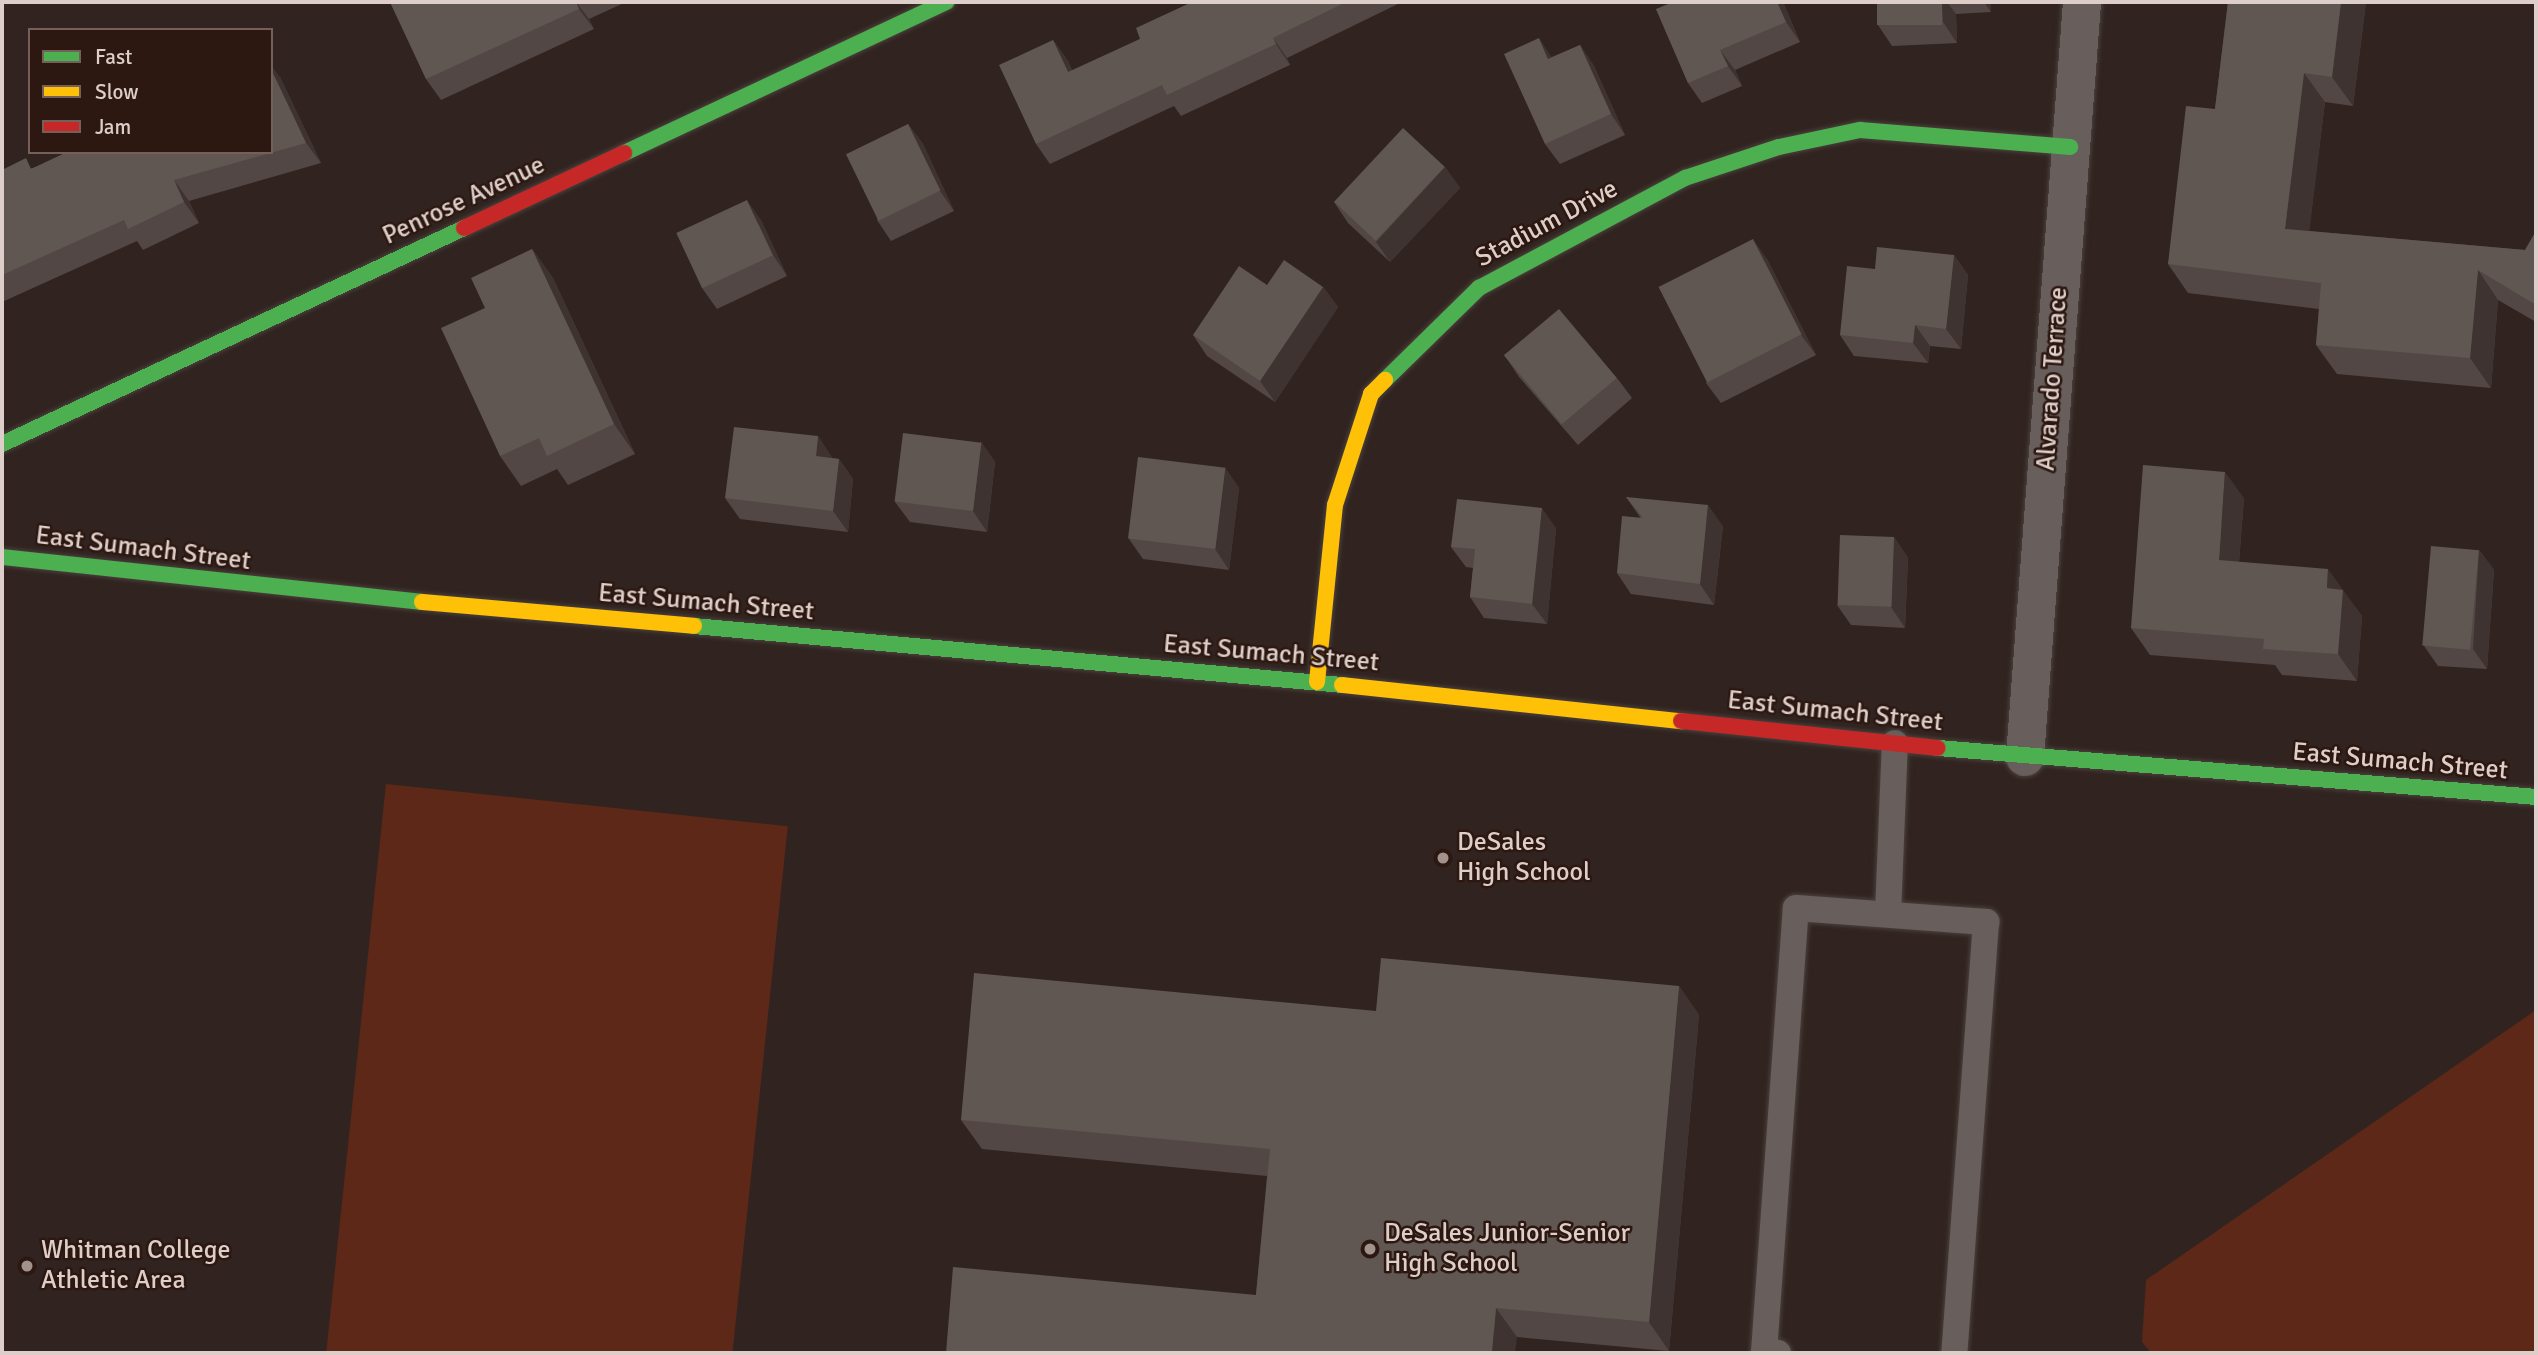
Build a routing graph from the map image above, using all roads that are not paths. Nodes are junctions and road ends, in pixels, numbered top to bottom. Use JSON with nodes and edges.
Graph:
{"nodes":[{"id":1,"x":946,"y":2,"type":"edge"},
{"id":2,"x":2082,"y":2,"type":"edge"},
{"id":3,"x":2070,"y":147,"type":"junction"},
{"id":4,"x":2,"y":444,"type":"edge"},
{"id":5,"x":2,"y":557,"type":"edge"},
{"id":6,"x":1317,"y":682,"type":"junction"},
{"id":7,"x":1895,"y":743,"type":"junction"},
{"id":8,"x":2025,"y":757,"type":"junction"},
{"id":9,"x":2536,"y":797,"type":"edge"},
{"id":10,"x":1888,"y":914,"type":"junction"},
{"id":11,"x":1778,"y":1353,"type":"edge"},
{"id":12,"x":1954,"y":1353,"type":"edge"}],
"edges":[{"from":1,"to":4,"type":"street","name":"Penrose Avenue"},
{"from":2,"to":3,"type":"street","name":"Alvarado Terrace"},
{"from":3,"to":6,"type":"street","name":"Stadium Drive"},
{"from":3,"to":8,"type":"street","name":"Alvarado Terrace"},
{"from":5,"to":6,"type":"street","name":"East Sumach Street"},
{"from":6,"to":7,"type":"street","name":"East Sumach Street"},
{"from":7,"to":8,"type":"street","name":"East Sumach Street"},
{"from":7,"to":10,"type":"lane"},
{"from":8,"to":9,"type":"street","name":"East Sumach Street"},
{"from":10,"to":11,"type":"lane"},
{"from":10,"to":12,"type":"lane"}]}
